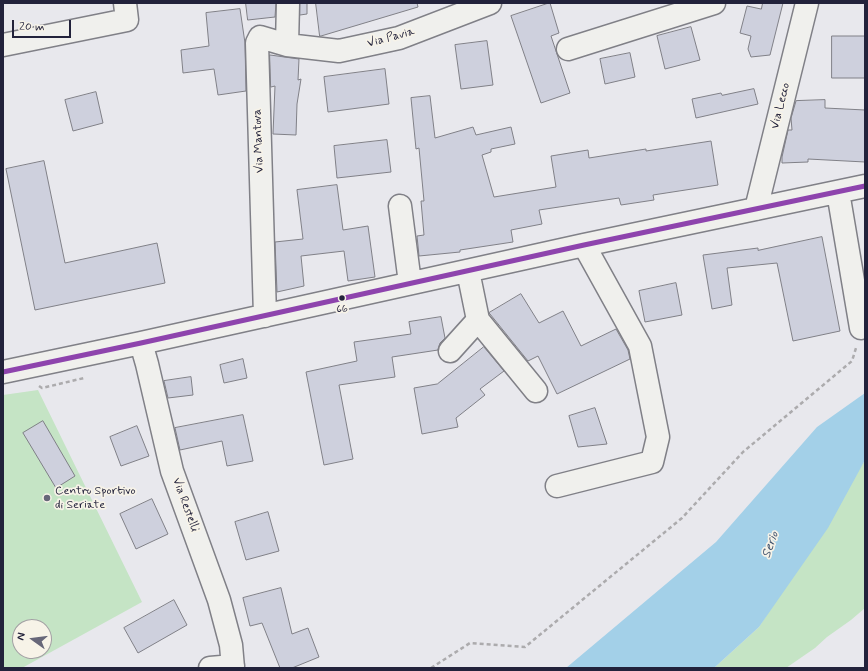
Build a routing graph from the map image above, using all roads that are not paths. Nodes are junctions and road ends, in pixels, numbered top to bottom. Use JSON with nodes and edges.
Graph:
{"nodes":[{"id":1,"x":125,"y":3,"type":"edge"},
{"id":2,"x":288,"y":3,"type":"edge"},
{"id":3,"x":490,"y":3,"type":"edge"},
{"id":4,"x":714,"y":3,"type":"edge"},
{"id":5,"x":807,"y":3,"type":"edge"},
{"id":6,"x":3,"y":45,"type":"edge"},
{"id":7,"x":287,"y":45,"type":"junction"},
{"id":8,"x":568,"y":49,"type":"dead end"},
{"id":9,"x":865,"y":186,"type":"edge"},
{"id":10,"x":838,"y":195,"type":"junction"},
{"id":11,"x":400,"y":206,"type":"dead end"},
{"id":12,"x":756,"y":209,"type":"junction"},
{"id":13,"x":584,"y":245,"type":"junction"},
{"id":14,"x":468,"y":271,"type":"junction"},
{"id":15,"x":410,"y":283,"type":"junction"},
{"id":16,"x":265,"y":316,"type":"junction"},
{"id":17,"x":478,"y":320,"type":"junction"},
{"id":18,"x":862,"y":328,"type":"dead end"},
{"id":19,"x":141,"y":343,"type":"junction"},
{"id":20,"x":450,"y":351,"type":"dead end"},
{"id":21,"x":3,"y":372,"type":"edge"},
{"id":22,"x":536,"y":391,"type":"dead end"},
{"id":23,"x":557,"y":486,"type":"dead end"},
{"id":24,"x":233,"y":667,"type":"edge"},
{"id":25,"x":210,"y":668,"type":"edge"}],
"edges":[{"from":1,"to":6,"type":"street"},
{"from":2,"to":7,"type":"street"},
{"from":3,"to":7,"type":"street","name":"Via Pavia"},
{"from":4,"to":8,"type":"street"},
{"from":5,"to":12,"type":"street","name":"Via Lecco"},
{"from":7,"to":16,"type":"street","name":"Via Mantova"},
{"from":9,"to":10,"type":"street"},
{"from":10,"to":12,"type":"street"},
{"from":10,"to":18,"type":"street"},
{"from":11,"to":15,"type":"street"},
{"from":12,"to":13,"type":"street"},
{"from":13,"to":14,"type":"street"},
{"from":13,"to":23,"type":"street"},
{"from":14,"to":15,"type":"street"},
{"from":14,"to":17,"type":"street"},
{"from":15,"to":16,"type":"street"},
{"from":16,"to":19,"type":"street"},
{"from":17,"to":20,"type":"street"},
{"from":17,"to":22,"type":"street"},
{"from":19,"to":21,"type":"street"},
{"from":19,"to":24,"type":"street","name":"Via Restelli"},
{"from":24,"to":25,"type":"street","name":"Via Restelli"}]}
